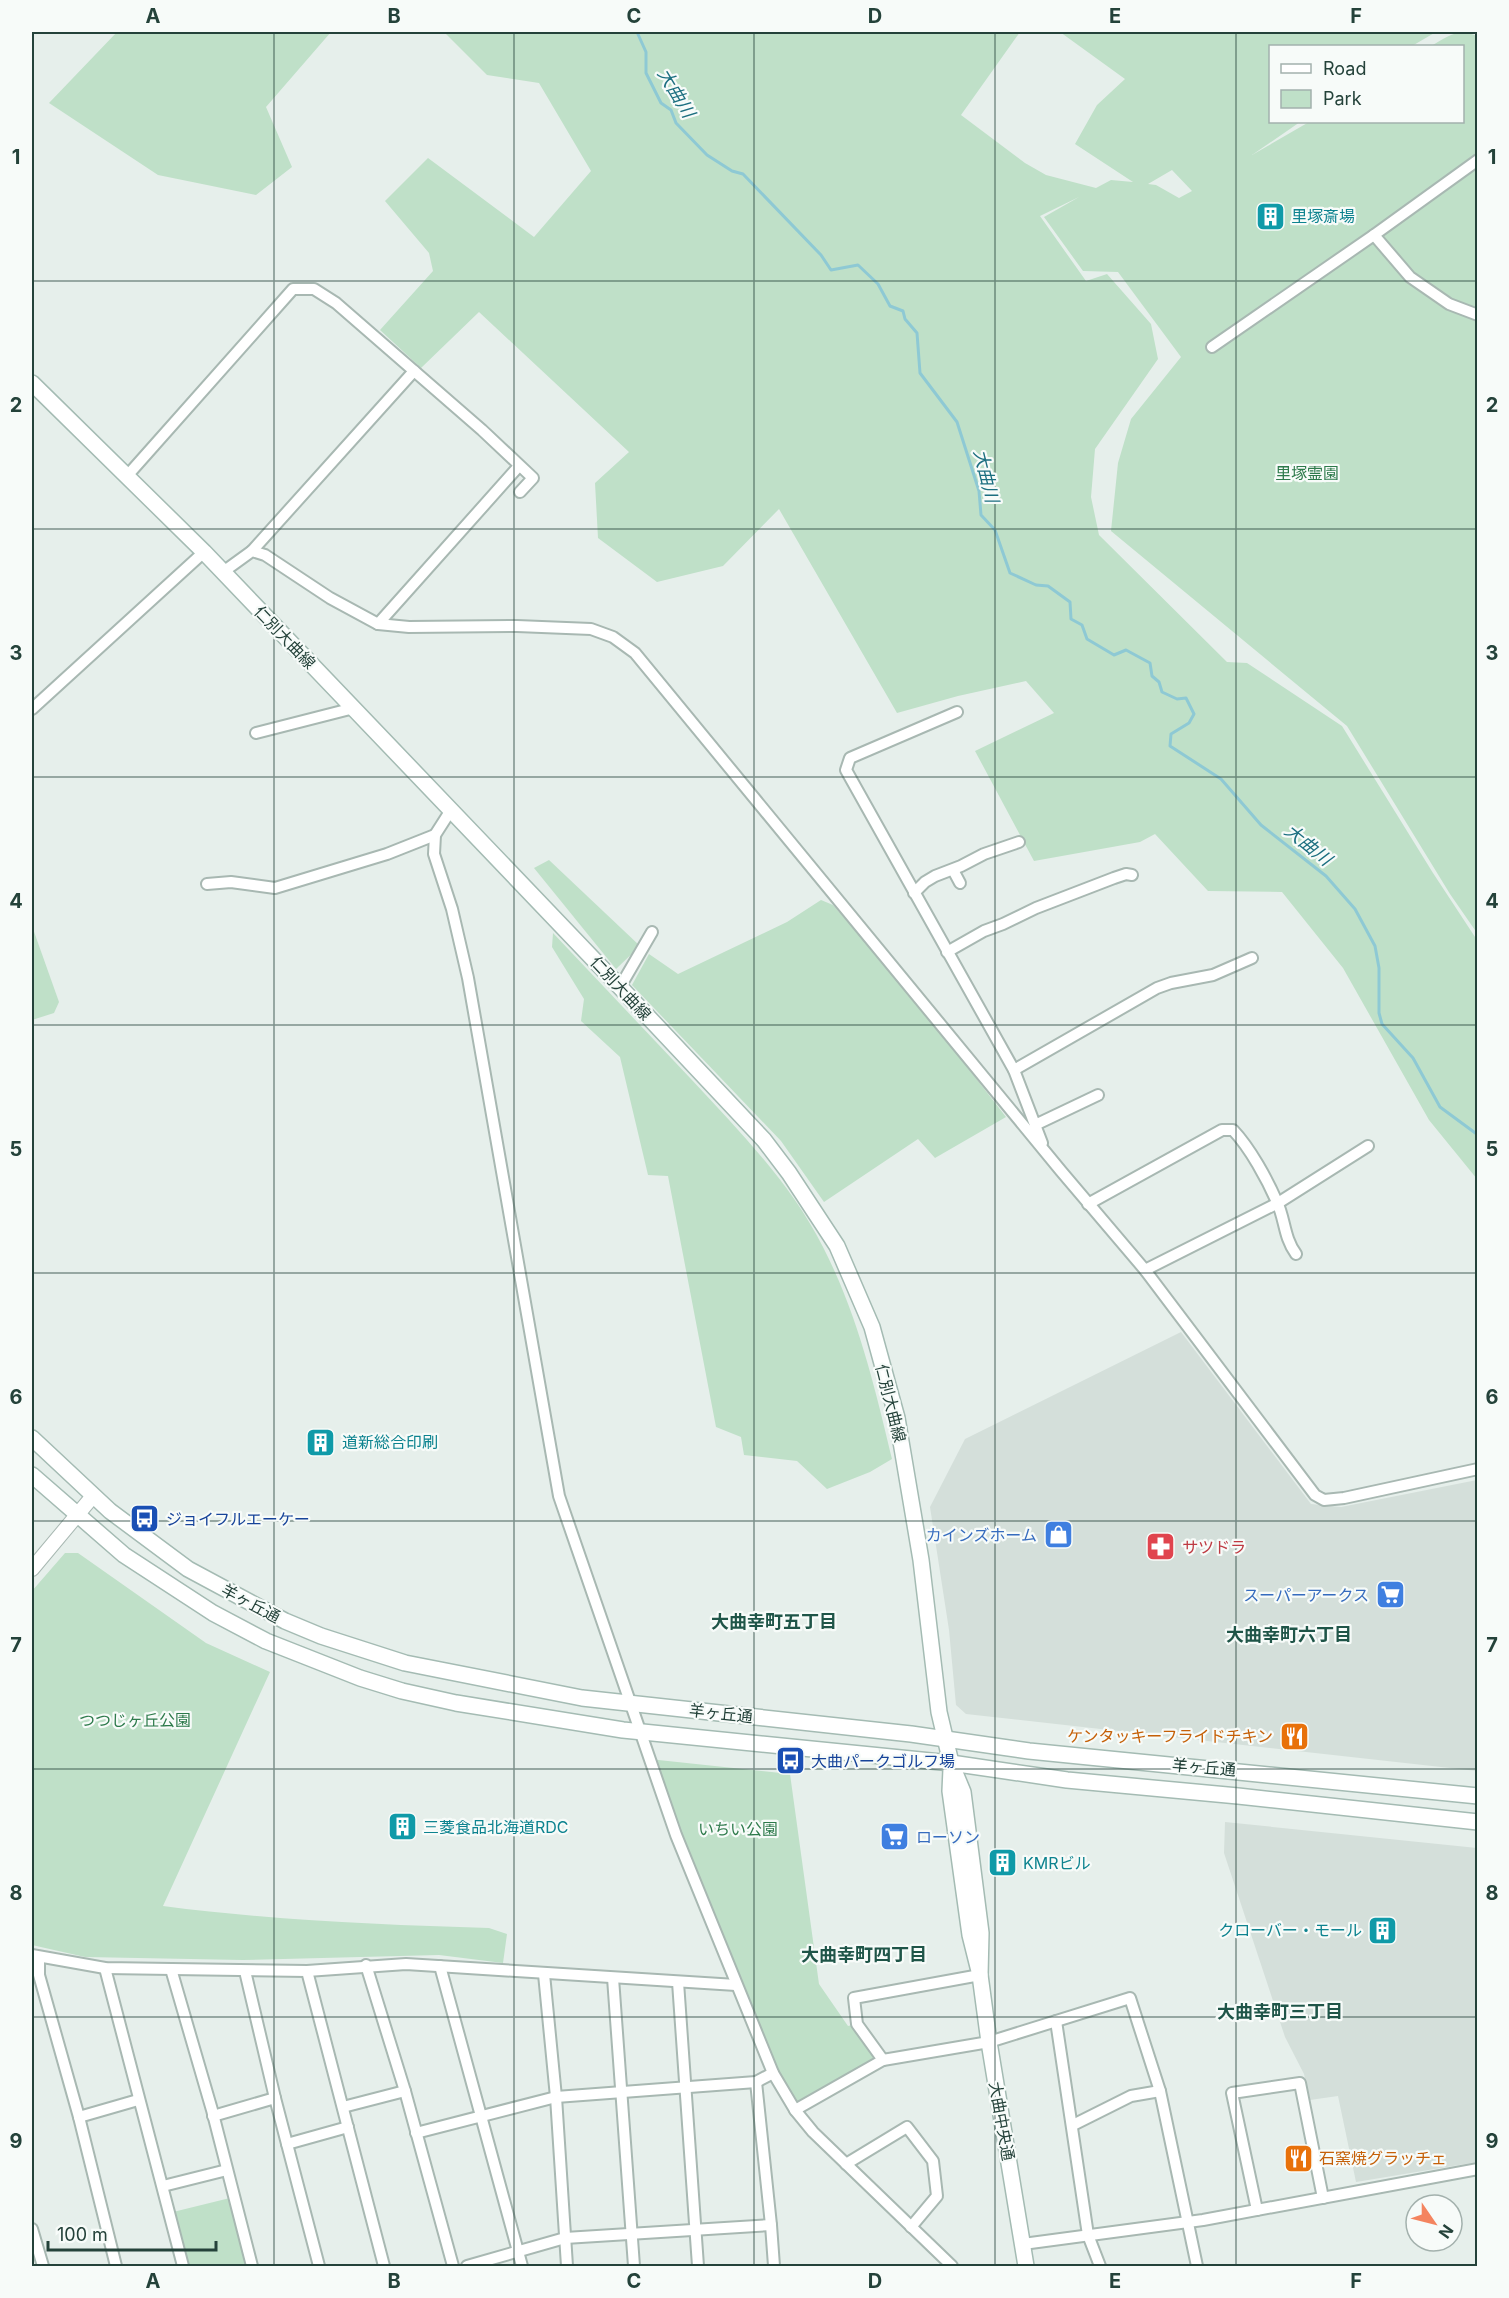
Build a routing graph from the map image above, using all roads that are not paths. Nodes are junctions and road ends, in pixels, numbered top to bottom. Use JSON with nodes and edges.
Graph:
{"nodes":[{"id":1,"x":1478,"y":160,"type":"edge"},
{"id":2,"x":1374,"y":235,"type":"junction"},
{"id":3,"x":1478,"y":315,"type":"edge"},
{"id":4,"x":1212,"y":347,"type":"dead end"},
{"id":5,"x":414,"y":371,"type":"junction"},
{"id":6,"x":32,"y":383,"type":"edge"},
{"id":7,"x":519,"y":465,"type":"junction"},
{"id":8,"x":127,"y":476,"type":"junction"},
{"id":9,"x":520,"y":492,"type":"dead end"},
{"id":10,"x":252,"y":551,"type":"junction"},
{"id":11,"x":204,"y":552,"type":"junction"},
{"id":12,"x":223,"y":572,"type":"junction"},
{"id":13,"x":378,"y":624,"type":"junction"},
{"id":14,"x":354,"y":708,"type":"junction"},
{"id":15,"x":32,"y":709,"type":"edge"},
{"id":16,"x":957,"y":712,"type":"dead end"},
{"id":17,"x":256,"y":733,"type":"dead end"},
{"id":18,"x":451,"y":810,"type":"junction"},
{"id":19,"x":435,"y":835,"type":"junction"},
{"id":20,"x":1019,"y":842,"type":"dead end"},
{"id":21,"x":953,"y":870,"type":"junction"},
{"id":22,"x":1132,"y":875,"type":"dead end"},
{"id":23,"x":960,"y":883,"type":"dead end"},
{"id":24,"x":207,"y":884,"type":"dead end"},
{"id":25,"x":914,"y":893,"type":"junction"},
{"id":26,"x":651,"y":932,"type":"dead end"},
{"id":27,"x":947,"y":952,"type":"junction"},
{"id":28,"x":1252,"y":958,"type":"dead end"},
{"id":29,"x":620,"y":987,"type":"junction"},
{"id":30,"x":1014,"y":1070,"type":"junction"},
{"id":31,"x":1098,"y":1095,"type":"dead end"},
{"id":32,"x":1035,"y":1125,"type":"junction"},
{"id":33,"x":1368,"y":1146,"type":"dead end"},
{"id":34,"x":1045,"y":1152,"type":"junction"},
{"id":35,"x":1088,"y":1203,"type":"junction"},
{"id":36,"x":1278,"y":1203,"type":"junction"},
{"id":37,"x":1296,"y":1254,"type":"dead end"},
{"id":38,"x":1145,"y":1270,"type":"junction"},
{"id":39,"x":32,"y":1438,"type":"edge"},
{"id":40,"x":1478,"y":1469,"type":"edge"},
{"id":41,"x":32,"y":1475,"type":"edge"},
{"id":42,"x":93,"y":1496,"type":"junction"},
{"id":43,"x":76,"y":1516,"type":"junction"},
{"id":44,"x":32,"y":1569,"type":"edge"},
{"id":45,"x":631,"y":1703,"type":"junction"},
{"id":46,"x":640,"y":1732,"type":"junction"},
{"id":47,"x":945,"y":1739,"type":"junction"},
{"id":48,"x":951,"y":1763,"type":"junction"},
{"id":49,"x":1478,"y":1796,"type":"edge"},
{"id":50,"x":1478,"y":1822,"type":"edge"},
{"id":51,"x":35,"y":1956,"type":"edge"},
{"id":52,"x":366,"y":1965,"type":"junction"},
{"id":53,"x":440,"y":1966,"type":"junction"},
{"id":54,"x":105,"y":1968,"type":"junction"},
{"id":55,"x":171,"y":1969,"type":"junction"},
{"id":56,"x":245,"y":1971,"type":"junction"},
{"id":57,"x":308,"y":1971,"type":"junction"},
{"id":58,"x":544,"y":1974,"type":"junction"},
{"id":59,"x":980,"y":1975,"type":"junction"},
{"id":60,"x":613,"y":1978,"type":"junction"},
{"id":61,"x":678,"y":1982,"type":"junction"},
{"id":62,"x":736,"y":1984,"type":"junction"},
{"id":63,"x":1056,"y":2021,"type":"junction"},
{"id":64,"x":989,"y":2042,"type":"junction"},
{"id":65,"x":883,"y":2060,"type":"junction"},
{"id":66,"x":773,"y":2073,"type":"junction"},
{"id":67,"x":756,"y":2082,"type":"junction"},
{"id":68,"x":685,"y":2087,"type":"junction"},
{"id":69,"x":405,"y":2091,"type":"junction"},
{"id":70,"x":621,"y":2091,"type":"junction"},
{"id":71,"x":1160,"y":2091,"type":"junction"},
{"id":72,"x":556,"y":2097,"type":"junction"},
{"id":73,"x":275,"y":2098,"type":"junction"},
{"id":74,"x":138,"y":2100,"type":"junction"},
{"id":75,"x":343,"y":2107,"type":"junction"},
{"id":76,"x":795,"y":2110,"type":"junction"},
{"id":77,"x":479,"y":2115,"type":"junction"},
{"id":78,"x":213,"y":2116,"type":"junction"},
{"id":79,"x":79,"y":2117,"type":"junction"},
{"id":80,"x":1073,"y":2125,"type":"junction"},
{"id":81,"x":348,"y":2127,"type":"junction"},
{"id":82,"x":416,"y":2133,"type":"junction"},
{"id":83,"x":287,"y":2144,"type":"junction"},
{"id":84,"x":846,"y":2164,"type":"junction"},
{"id":85,"x":1478,"y":2169,"type":"edge"},
{"id":86,"x":227,"y":2170,"type":"junction"},
{"id":87,"x":163,"y":2186,"type":"junction"},
{"id":88,"x":1323,"y":2198,"type":"junction"},
{"id":89,"x":1257,"y":2210,"type":"junction"},
{"id":90,"x":1187,"y":2222,"type":"junction"},
{"id":91,"x":771,"y":2225,"type":"junction"},
{"id":92,"x":911,"y":2227,"type":"junction"},
{"id":93,"x":32,"y":2229,"type":"edge"},
{"id":94,"x":695,"y":2230,"type":"junction"},
{"id":95,"x":632,"y":2234,"type":"junction"},
{"id":96,"x":1088,"y":2235,"type":"junction"},
{"id":97,"x":565,"y":2238,"type":"junction"},
{"id":98,"x":1023,"y":2244,"type":"junction"},
{"id":99,"x":518,"y":2252,"type":"junction"},
{"id":100,"x":43,"y":2266,"type":"edge"},
{"id":101,"x":116,"y":2266,"type":"edge"},
{"id":102,"x":183,"y":2266,"type":"edge"},
{"id":103,"x":252,"y":2266,"type":"edge"},
{"id":104,"x":319,"y":2266,"type":"edge"},
{"id":105,"x":384,"y":2266,"type":"edge"},
{"id":106,"x":453,"y":2266,"type":"edge"},
{"id":107,"x":467,"y":2266,"type":"edge"},
{"id":108,"x":522,"y":2266,"type":"edge"},
{"id":109,"x":567,"y":2266,"type":"edge"},
{"id":110,"x":634,"y":2266,"type":"edge"},
{"id":111,"x":698,"y":2266,"type":"edge"},
{"id":112,"x":774,"y":2266,"type":"edge"},
{"id":113,"x":952,"y":2266,"type":"edge"},
{"id":114,"x":1026,"y":2266,"type":"edge"},
{"id":115,"x":1100,"y":2266,"type":"edge"},
{"id":116,"x":1197,"y":2266,"type":"edge"}],
"edges":[{"from":1,"to":2,"type":"street"},
{"from":2,"to":3,"type":"street"},
{"from":2,"to":4,"type":"street"},
{"from":5,"to":7,"type":"street"},
{"from":5,"to":8,"type":"street"},
{"from":5,"to":10,"type":"street"},
{"from":6,"to":8,"type":"main road","name":"仁別大曲線"},
{"from":7,"to":9,"type":"street"},
{"from":7,"to":13,"type":"street"},
{"from":8,"to":11,"type":"main road","name":"仁別大曲線"},
{"from":10,"to":12,"type":"street"},
{"from":10,"to":13,"type":"street"},
{"from":11,"to":12,"type":"main road","name":"仁別大曲線"},
{"from":11,"to":15,"type":"street"},
{"from":12,"to":14,"type":"main road","name":"仁別大曲線"},
{"from":13,"to":34,"type":"street"},
{"from":14,"to":17,"type":"street"},
{"from":14,"to":18,"type":"main road","name":"仁別大曲線"},
{"from":16,"to":25,"type":"street"},
{"from":18,"to":19,"type":"street"},
{"from":18,"to":29,"type":"main road","name":"仁別大曲線"},
{"from":19,"to":24,"type":"street"},
{"from":19,"to":45,"type":"street"},
{"from":20,"to":21,"type":"street"},
{"from":21,"to":23,"type":"street"},
{"from":21,"to":25,"type":"street"},
{"from":22,"to":27,"type":"street"},
{"from":25,"to":27,"type":"street"},
{"from":26,"to":29,"type":"street"},
{"from":27,"to":30,"type":"street"},
{"from":28,"to":30,"type":"street"},
{"from":29,"to":47,"type":"main road","name":"仁別大曲線"},
{"from":30,"to":32,"type":"street"},
{"from":31,"to":32,"type":"street"},
{"from":32,"to":34,"type":"street"},
{"from":33,"to":36,"type":"street"},
{"from":34,"to":35,"type":"street"},
{"from":35,"to":36,"type":"street"},
{"from":35,"to":38,"type":"street"},
{"from":36,"to":37,"type":"street"},
{"from":36,"to":38,"type":"street"},
{"from":38,"to":40,"type":"street"},
{"from":39,"to":42,"type":"main road","name":"羊ヶ丘通"},
{"from":41,"to":43,"type":"main road","name":"羊ヶ丘通"},
{"from":42,"to":43,"type":"street"},
{"from":42,"to":45,"type":"main road","name":"羊ヶ丘通"},
{"from":43,"to":44,"type":"street"},
{"from":43,"to":46,"type":"main road","name":"羊ヶ丘通"},
{"from":45,"to":46,"type":"street"},
{"from":45,"to":47,"type":"main road","name":"羊ヶ丘通"},
{"from":46,"to":48,"type":"main road","name":"羊ヶ丘通"},
{"from":46,"to":62,"type":"street"},
{"from":47,"to":48,"type":"main road","name":"大曲中央通"},
{"from":47,"to":49,"type":"main road","name":"羊ヶ丘通"},
{"from":48,"to":50,"type":"main road","name":"羊ヶ丘通"},
{"from":48,"to":59,"type":"main road","name":"大曲中央通"},
{"from":51,"to":54,"type":"street"},
{"from":51,"to":79,"type":"street"},
{"from":52,"to":53,"type":"street"},
{"from":52,"to":57,"type":"street"},
{"from":52,"to":69,"type":"street"},
{"from":53,"to":58,"type":"street"},
{"from":53,"to":77,"type":"street"},
{"from":54,"to":55,"type":"street"},
{"from":54,"to":74,"type":"street"},
{"from":55,"to":56,"type":"street"},
{"from":55,"to":78,"type":"street"},
{"from":56,"to":57,"type":"street"},
{"from":56,"to":73,"type":"street"},
{"from":57,"to":75,"type":"street"},
{"from":58,"to":60,"type":"street"},
{"from":58,"to":72,"type":"street"},
{"from":59,"to":64,"type":"main road","name":"大曲中央通"},
{"from":59,"to":65,"type":"street"},
{"from":60,"to":61,"type":"street"},
{"from":60,"to":70,"type":"street"},
{"from":61,"to":62,"type":"street"},
{"from":61,"to":68,"type":"street"},
{"from":62,"to":66,"type":"street"},
{"from":63,"to":64,"type":"street"},
{"from":63,"to":71,"type":"street"},
{"from":63,"to":80,"type":"street"},
{"from":64,"to":65,"type":"street"},
{"from":64,"to":98,"type":"main road","name":"大曲中央通"},
{"from":65,"to":76,"type":"street"},
{"from":66,"to":67,"type":"street"},
{"from":66,"to":76,"type":"street"},
{"from":67,"to":68,"type":"street"},
{"from":67,"to":91,"type":"street"},
{"from":68,"to":70,"type":"street"},
{"from":68,"to":94,"type":"street"},
{"from":69,"to":75,"type":"street"},
{"from":69,"to":82,"type":"street"},
{"from":70,"to":72,"type":"street"},
{"from":70,"to":95,"type":"street"},
{"from":71,"to":80,"type":"street"},
{"from":71,"to":90,"type":"street"},
{"from":72,"to":77,"type":"street"},
{"from":72,"to":97,"type":"street"},
{"from":73,"to":78,"type":"street"},
{"from":73,"to":83,"type":"street"},
{"from":74,"to":79,"type":"street"},
{"from":74,"to":87,"type":"street"},
{"from":75,"to":81,"type":"street"},
{"from":76,"to":84,"type":"street"},
{"from":77,"to":82,"type":"street"},
{"from":77,"to":99,"type":"street"},
{"from":78,"to":86,"type":"street"},
{"from":79,"to":101,"type":"street"},
{"from":80,"to":96,"type":"street"},
{"from":81,"to":83,"type":"street"},
{"from":81,"to":105,"type":"street"},
{"from":82,"to":106,"type":"street"},
{"from":83,"to":104,"type":"street"},
{"from":84,"to":92,"type":"street"},
{"from":84,"to":92,"type":"street"},
{"from":85,"to":88,"type":"street"},
{"from":86,"to":87,"type":"street"},
{"from":86,"to":103,"type":"street"},
{"from":87,"to":102,"type":"street"},
{"from":88,"to":89,"type":"street"},
{"from":88,"to":89,"type":"street"},
{"from":89,"to":90,"type":"street"},
{"from":90,"to":96,"type":"street"},
{"from":90,"to":116,"type":"street"},
{"from":91,"to":94,"type":"street"},
{"from":91,"to":112,"type":"street"},
{"from":92,"to":113,"type":"street"},
{"from":93,"to":100,"type":"street"},
{"from":94,"to":95,"type":"street"},
{"from":94,"to":111,"type":"street"},
{"from":95,"to":97,"type":"street"},
{"from":95,"to":110,"type":"street"},
{"from":96,"to":98,"type":"street"},
{"from":96,"to":115,"type":"street"},
{"from":97,"to":99,"type":"street"},
{"from":97,"to":109,"type":"street"},
{"from":98,"to":114,"type":"main road","name":"大曲中央通"},
{"from":99,"to":107,"type":"street"},
{"from":99,"to":108,"type":"street"}]}
